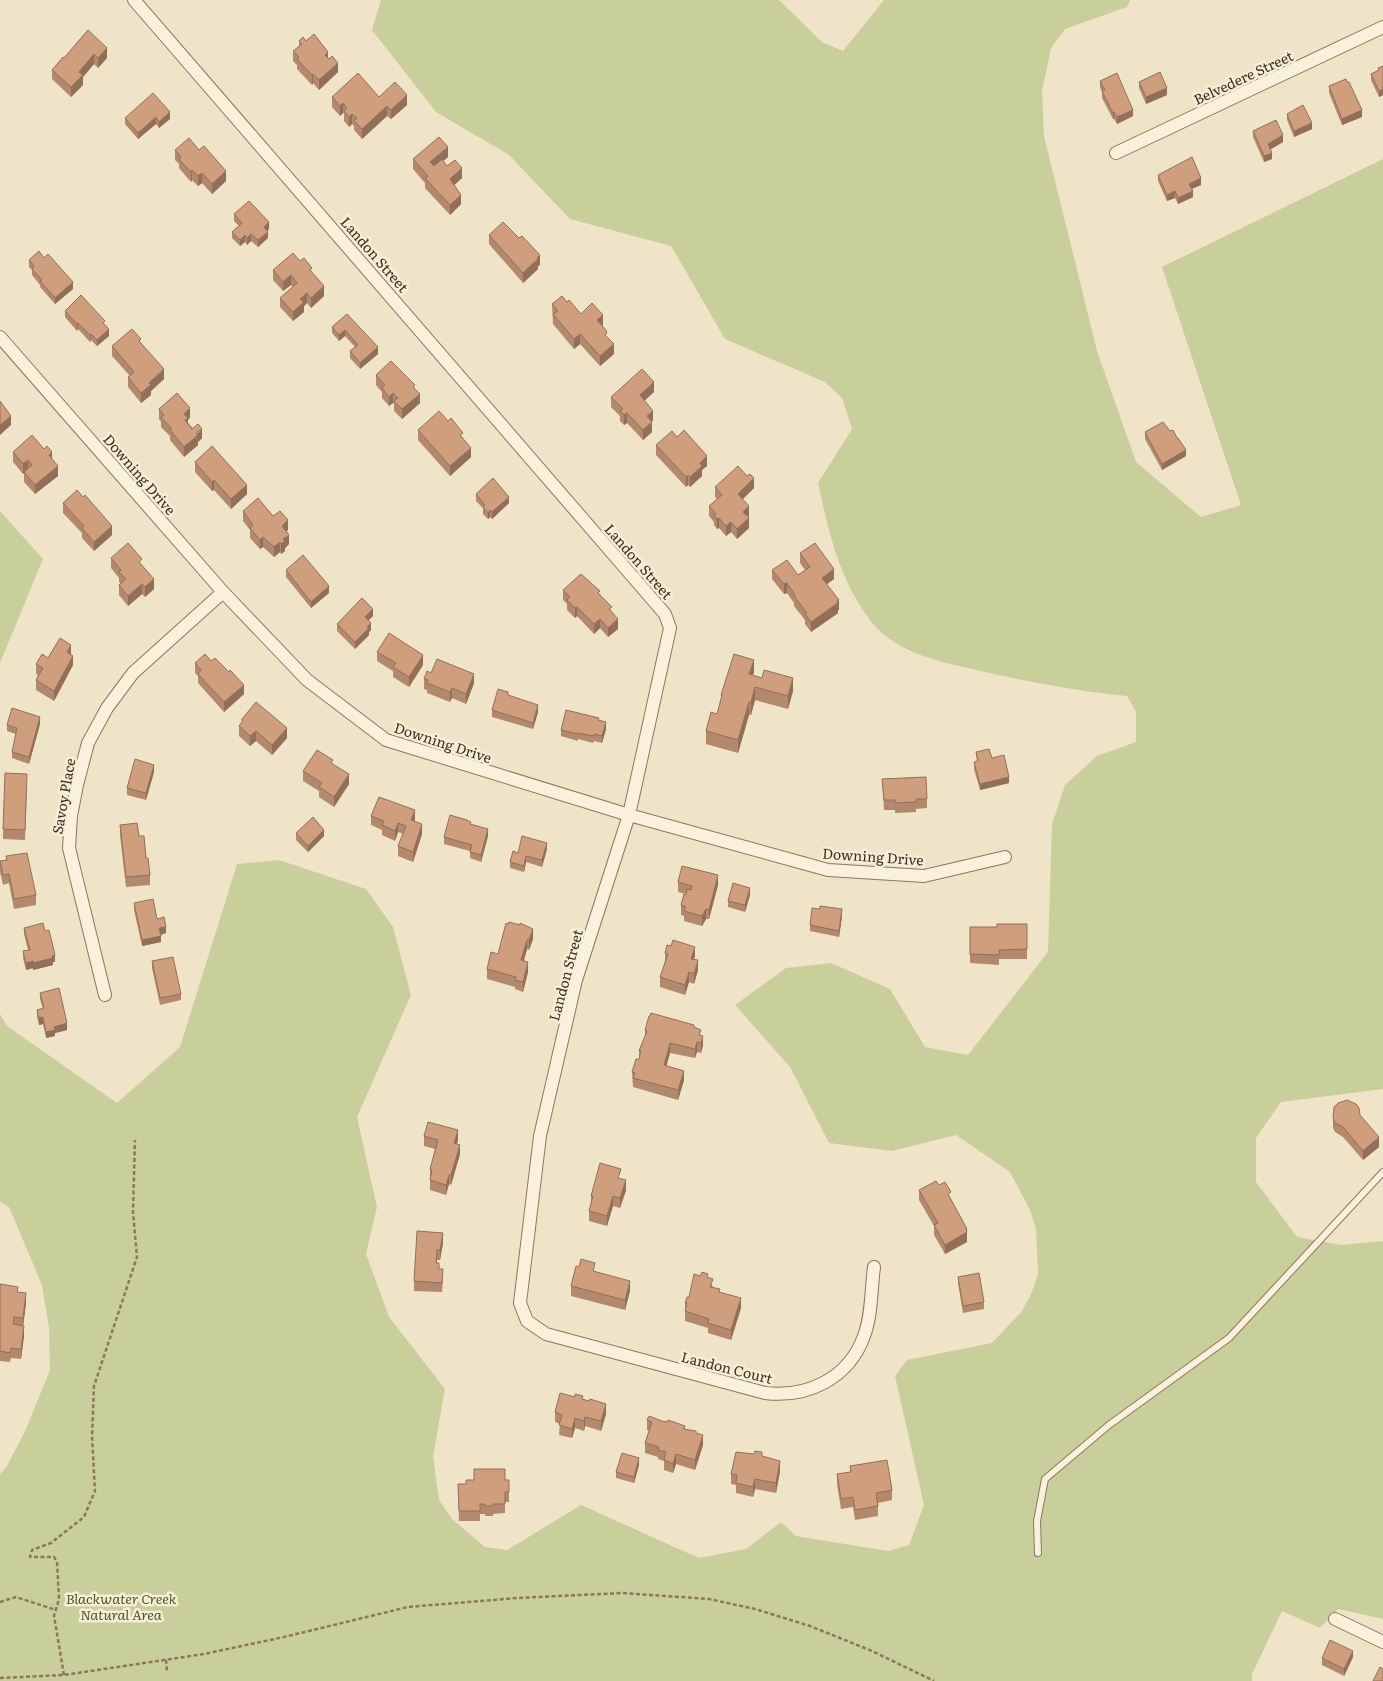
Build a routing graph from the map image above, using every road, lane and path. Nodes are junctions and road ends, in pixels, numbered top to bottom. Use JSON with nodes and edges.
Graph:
{"nodes":[{"id":1,"x":134,"y":0,"type":"edge"},
{"id":2,"x":1383,"y":27,"type":"edge"},
{"id":3,"x":1116,"y":153,"type":"dead end"},
{"id":4,"x":0,"y":337,"type":"edge"},
{"id":5,"x":223,"y":592,"type":"junction"},
{"id":6,"x":629,"y":815,"type":"junction"},
{"id":7,"x":1005,"y":857,"type":"dead end"},
{"id":8,"x":105,"y":995,"type":"dead end"},
{"id":9,"x":135,"y":1140,"type":"dead end"},
{"id":10,"x":1383,"y":1172,"type":"edge"},
{"id":11,"x":874,"y":1267,"type":"dead end"},
{"id":12,"x":527,"y":1321,"type":"joint"},
{"id":13,"x":1038,"y":1553,"type":"dead end"},
{"id":14,"x":0,"y":1602,"type":"edge"},
{"id":15,"x":56,"y":1610,"type":"junction"},
{"id":16,"x":1335,"y":1619,"type":"dead end"},
{"id":17,"x":1383,"y":1642,"type":"edge"},
{"id":18,"x":166,"y":1660,"type":"junction"},
{"id":19,"x":166,"y":1671,"type":"dead end"},
{"id":20,"x":64,"y":1675,"type":"junction"},
{"id":21,"x":0,"y":1678,"type":"edge"},
{"id":22,"x":934,"y":1681,"type":"edge"}],
"edges":[{"from":1,"to":6,"type":"street","name":"Landon Street"},
{"from":2,"to":3,"type":"street","name":"Belvedere Street"},
{"from":4,"to":5,"type":"street","name":"Downing Drive"},
{"from":5,"to":6,"type":"street","name":"Downing Drive"},
{"from":5,"to":8,"type":"street","name":"Savoy Place"},
{"from":6,"to":7,"type":"street","name":"Downing Drive"},
{"from":6,"to":12,"type":"street","name":"Landon Street"},
{"from":9,"to":15,"type":"path"},
{"from":10,"to":13,"type":"lane"},
{"from":11,"to":12,"type":"street","name":"Landon Court"},
{"from":14,"to":15,"type":"path"},
{"from":15,"to":20,"type":"path"},
{"from":16,"to":17,"type":"street"},
{"from":18,"to":19,"type":"path"},
{"from":18,"to":20,"type":"path"},
{"from":18,"to":22,"type":"path"},
{"from":20,"to":21,"type":"path"}]}
